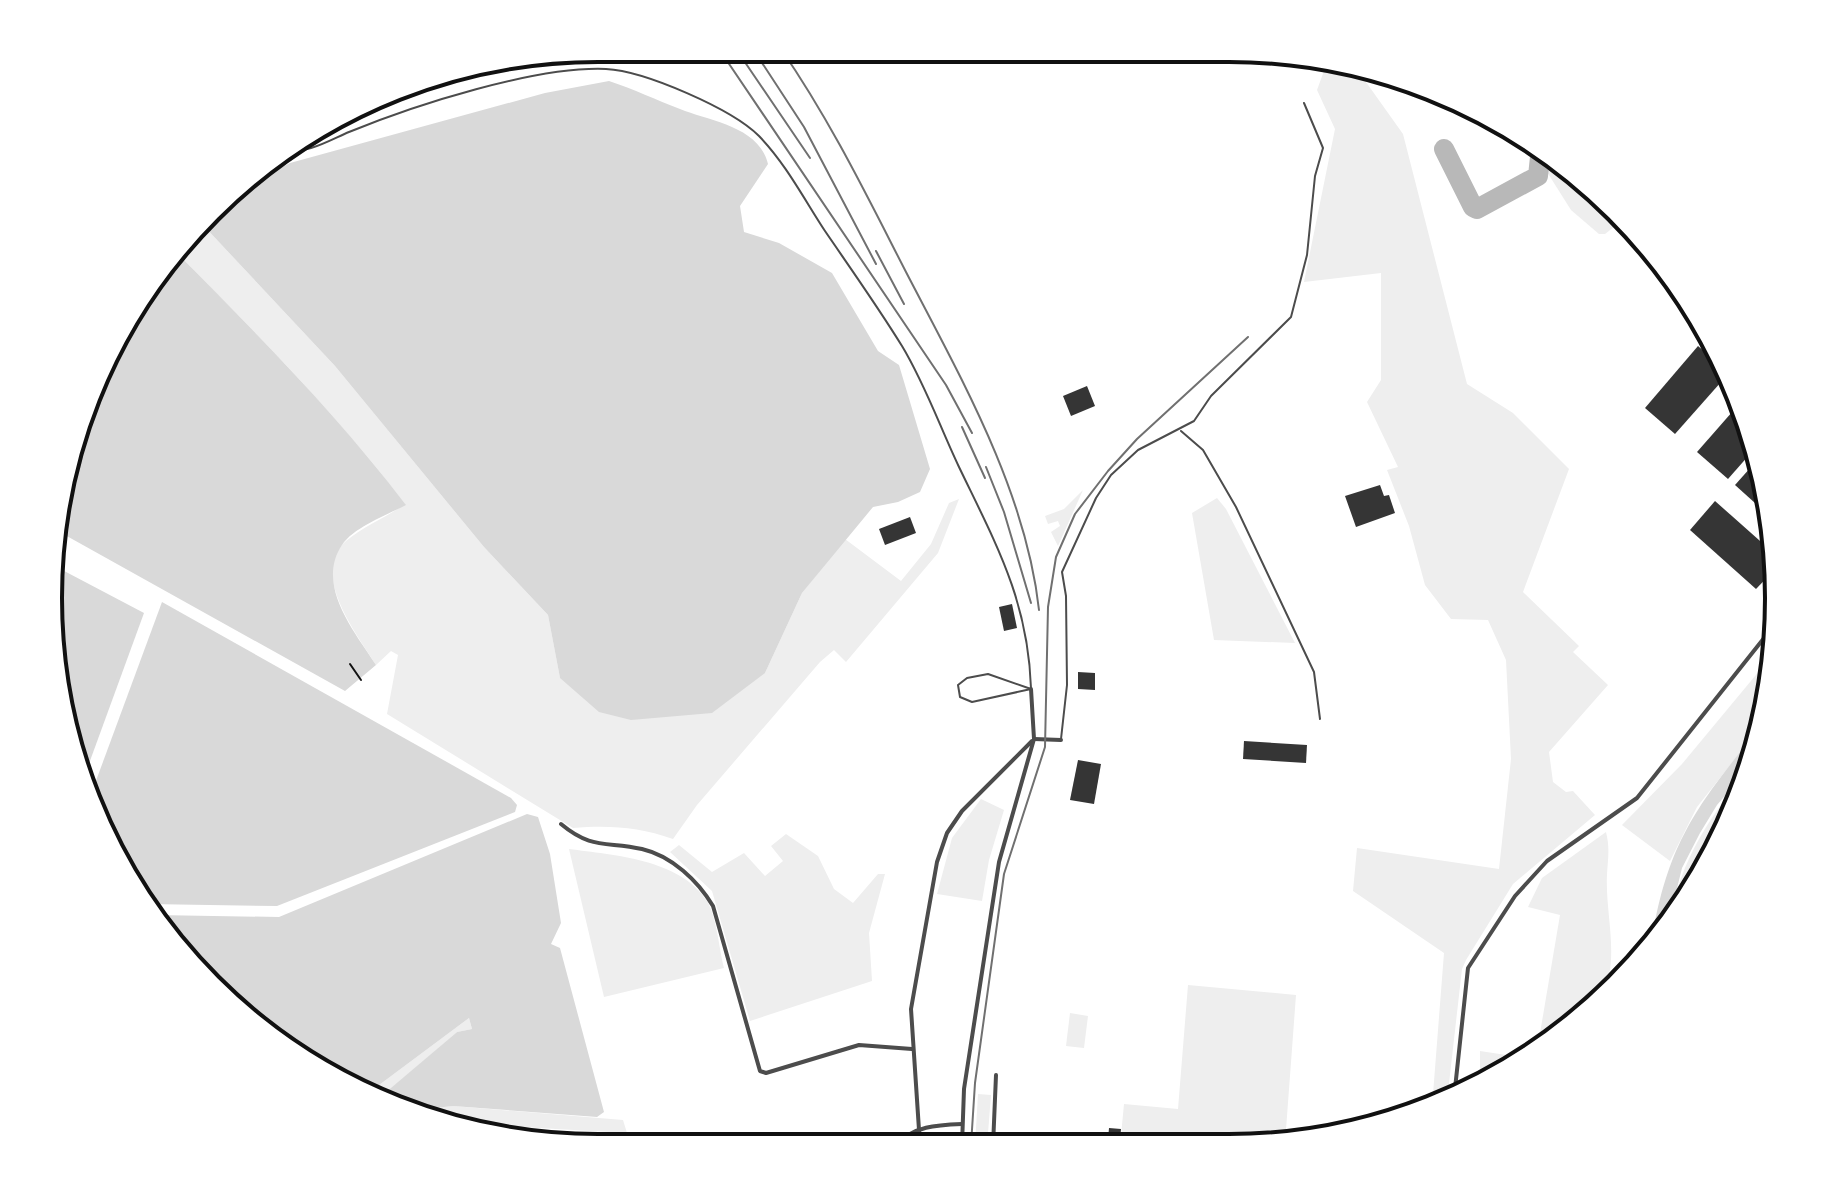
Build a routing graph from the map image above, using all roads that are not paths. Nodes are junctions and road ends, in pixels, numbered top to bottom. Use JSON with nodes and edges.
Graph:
{"nodes":[{"id":1,"x":1304,"y":103,"type":"dead end"},
{"id":2,"x":307,"y":148,"type":"edge"},
{"id":3,"x":1180,"y":430,"type":"junction"},
{"id":4,"x":1763,"y":639,"type":"edge"},
{"id":5,"x":1031,"y":689,"type":"junction"},
{"id":6,"x":1320,"y":719,"type":"dead end"},
{"id":7,"x":1034,"y":739,"type":"junction"},
{"id":8,"x":1061,"y":740,"type":"joint"},
{"id":9,"x":561,"y":824,"type":"dead end"},
{"id":10,"x":912,"y":1049,"type":"junction"},
{"id":11,"x":996,"y":1075,"type":"dead end"},
{"id":12,"x":1456,"y":1084,"type":"edge"},
{"id":13,"x":962,"y":1124,"type":"junction"},
{"id":14,"x":919,"y":1128,"type":"junction"},
{"id":15,"x":911,"y":1134,"type":"edge"},
{"id":16,"x":919,"y":1134,"type":"edge"},
{"id":17,"x":962,"y":1134,"type":"edge"},
{"id":18,"x":994,"y":1134,"type":"edge"}],
"edges":[{"from":1,"to":3,"type":"lane"},
{"from":2,"to":5,"type":"lane"},
{"from":3,"to":6,"type":"lane"},
{"from":3,"to":8,"type":"lane"},
{"from":4,"to":12,"type":"street"},
{"from":5,"to":5,"type":"lane"},
{"from":5,"to":7,"type":"street"},
{"from":7,"to":8,"type":"street"},
{"from":7,"to":10,"type":"street"},
{"from":7,"to":13,"type":"street"},
{"from":9,"to":10,"type":"street"},
{"from":10,"to":14,"type":"street"},
{"from":11,"to":18,"type":"street"},
{"from":13,"to":14,"type":"street"},
{"from":13,"to":17,"type":"street"},
{"from":14,"to":15,"type":"street"},
{"from":14,"to":16,"type":"street"}]}
